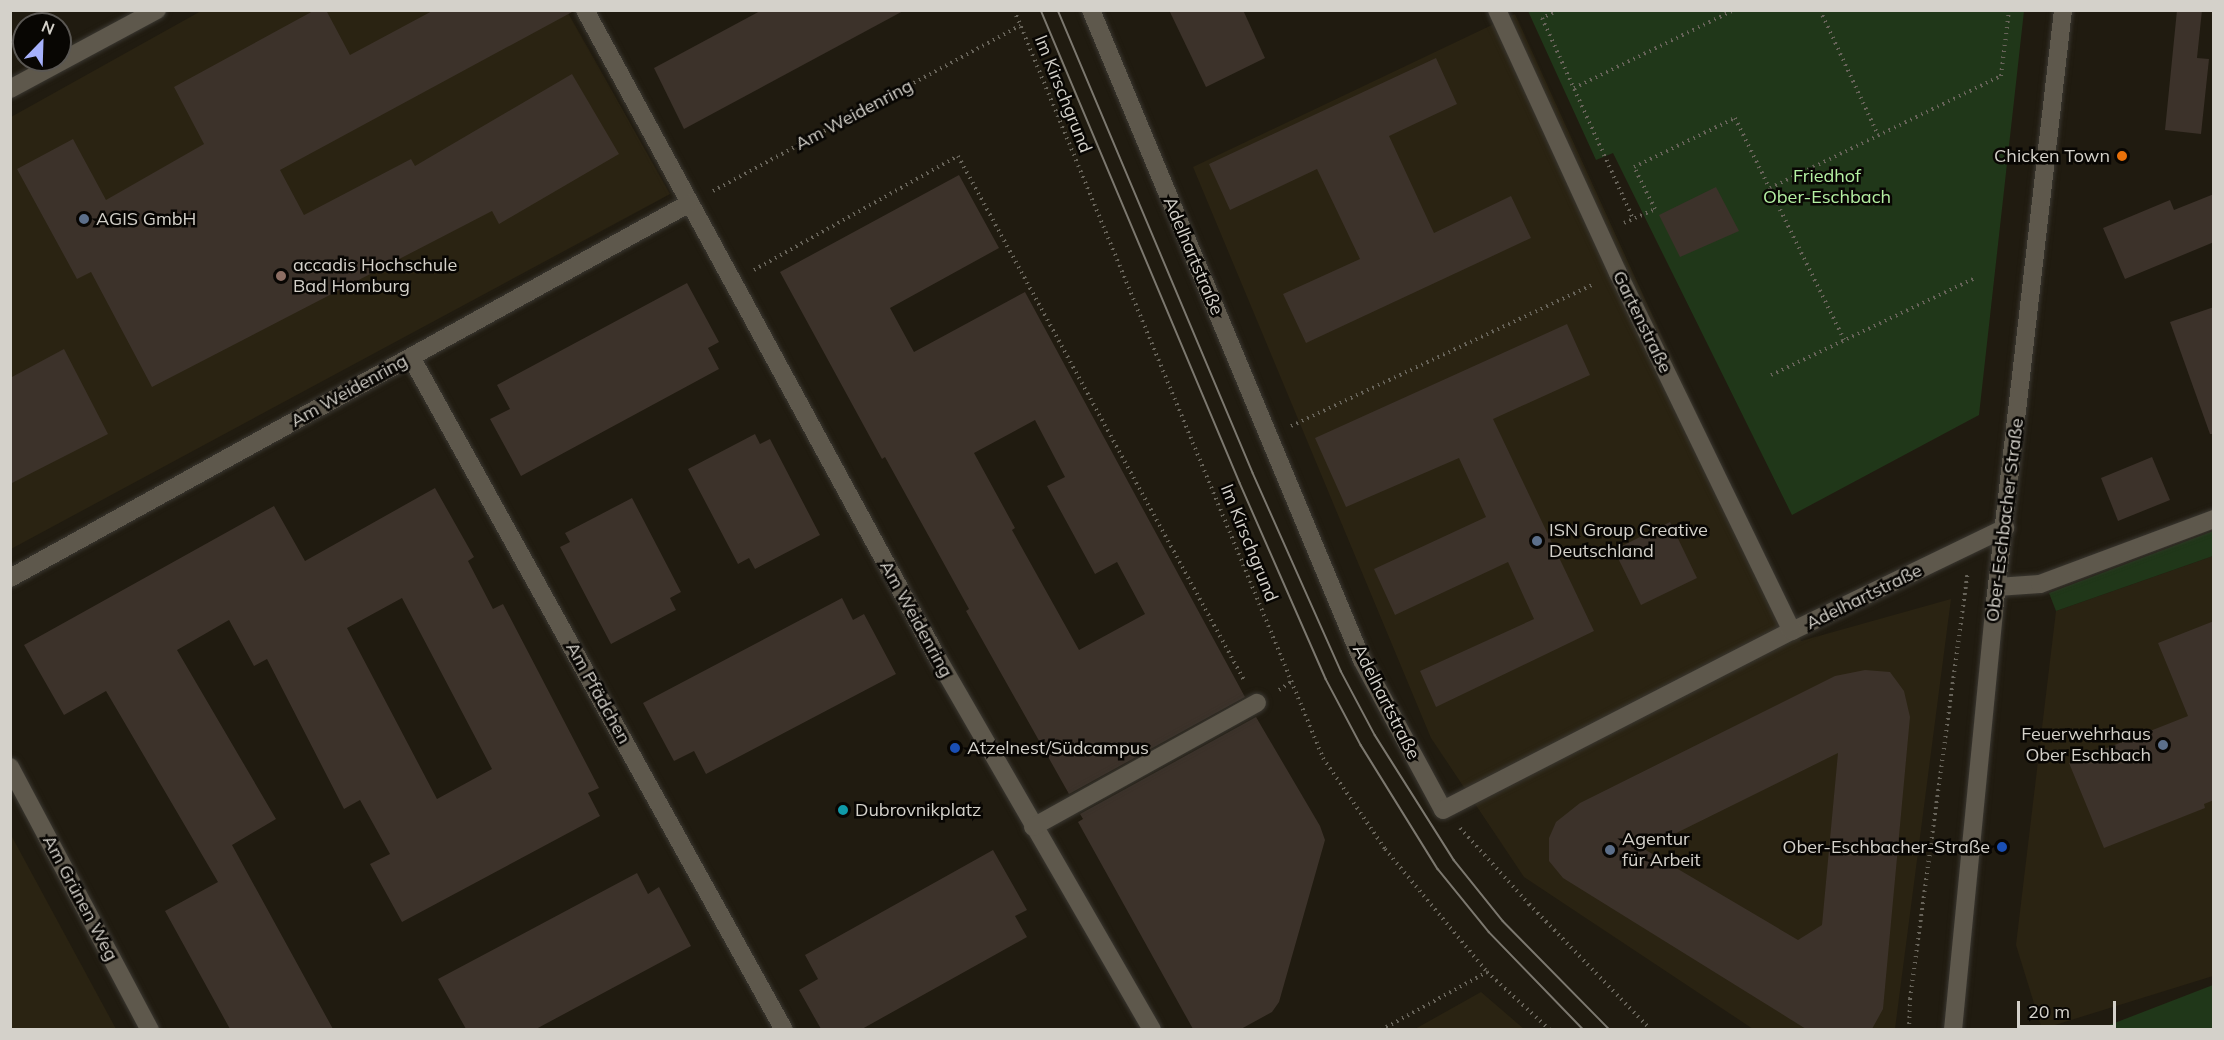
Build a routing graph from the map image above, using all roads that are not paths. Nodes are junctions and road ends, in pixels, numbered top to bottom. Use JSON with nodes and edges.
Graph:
{"nodes":[{"id":1,"x":157,"y":10,"type":"edge"},
{"id":2,"x":585,"y":10,"type":"edge"},
{"id":3,"x":1091,"y":10,"type":"edge"},
{"id":4,"x":1497,"y":10,"type":"edge"},
{"id":5,"x":2063,"y":10,"type":"edge"},
{"id":6,"x":10,"y":89,"type":"edge"},
{"id":7,"x":688,"y":204,"type":"junction"},
{"id":8,"x":411,"y":357,"type":"junction"},
{"id":9,"x":2214,"y":519,"type":"edge"},
{"id":10,"x":2006,"y":528,"type":"junction"},
{"id":11,"x":10,"y":578,"type":"edge"},
{"id":12,"x":1997,"y":587,"type":"junction"},
{"id":13,"x":1792,"y":631,"type":"junction"},
{"id":14,"x":1253,"y":696,"type":"road end"},
{"id":15,"x":10,"y":767,"type":"edge"},
{"id":16,"x":1033,"y":827,"type":"junction"},
{"id":17,"x":150,"y":1029,"type":"edge"},
{"id":18,"x":784,"y":1029,"type":"edge"},
{"id":19,"x":1152,"y":1029,"type":"edge"},
{"id":20,"x":1953,"y":1029,"type":"edge"}],
"edges":[{"from":1,"to":6,"type":"street"},
{"from":2,"to":7,"type":"street"},
{"from":3,"to":13,"type":"street","name":"Adelhartstraße"},
{"from":4,"to":13,"type":"street","name":"Gartenstraße"},
{"from":5,"to":10,"type":"street","name":"Ober-Eschbacher Straße"},
{"from":7,"to":8,"type":"street","name":"Am Weidenring"},
{"from":7,"to":16,"type":"street","name":"Am Weidenring"},
{"from":8,"to":11,"type":"street","name":"Am Weidenring"},
{"from":8,"to":18,"type":"street","name":"Am Pfädchen"},
{"from":9,"to":12,"type":"street"},
{"from":10,"to":12,"type":"street","name":"Ober-Eschbacher Straße"},
{"from":10,"to":13,"type":"street","name":"Adelhartstraße"},
{"from":12,"to":20,"type":"street","name":"Ober-Eschbacher Straße"},
{"from":14,"to":16,"type":"street"},
{"from":15,"to":17,"type":"street","name":"Am Grünen Weg"},
{"from":16,"to":19,"type":"street","name":"Am Weidenring"}]}
